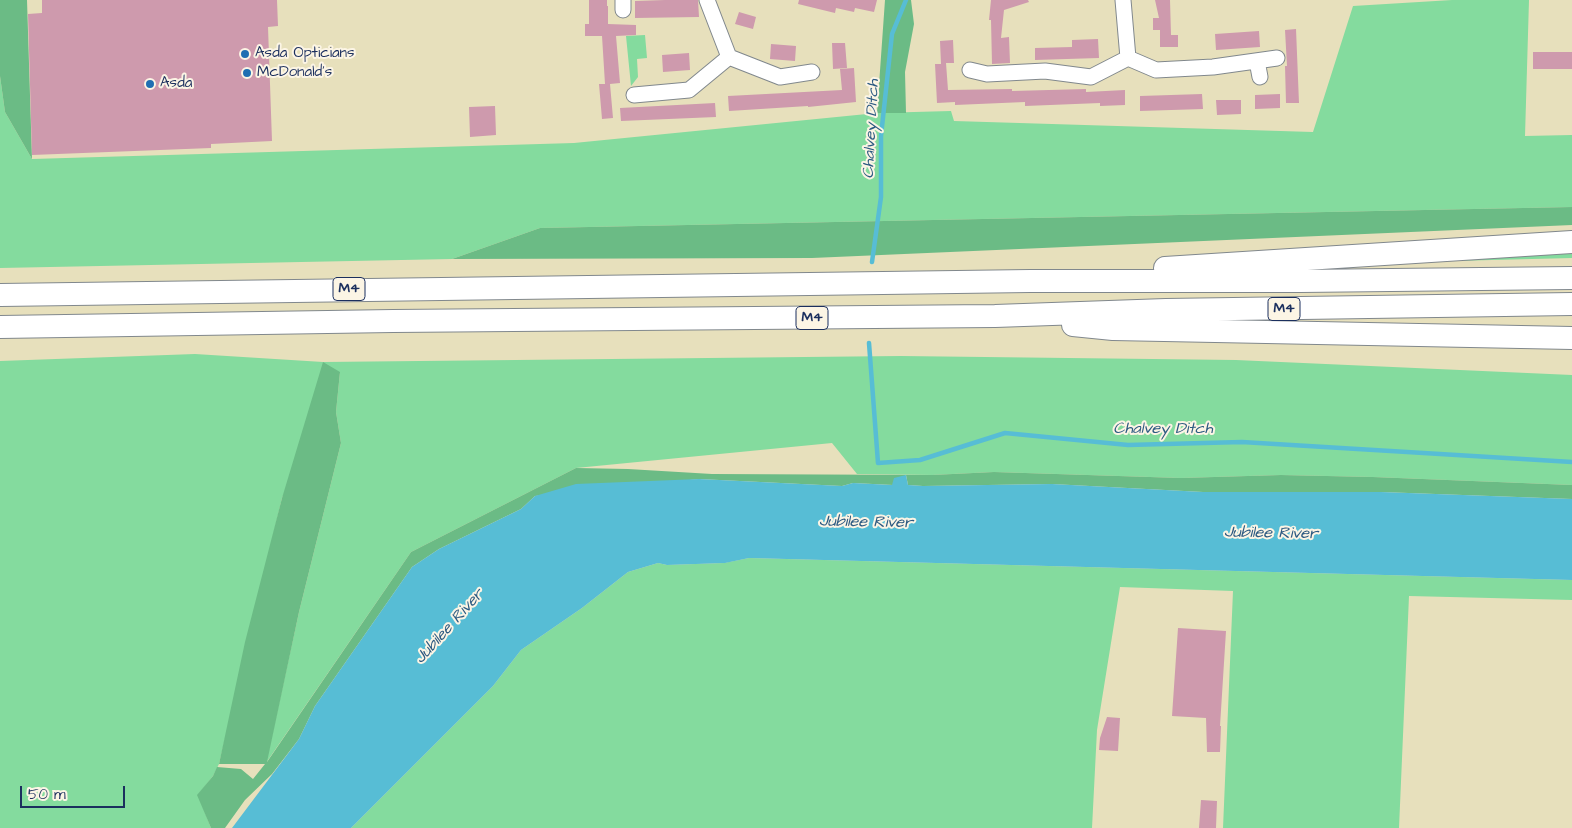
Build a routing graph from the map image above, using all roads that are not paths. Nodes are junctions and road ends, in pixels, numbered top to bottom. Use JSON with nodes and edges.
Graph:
{"nodes":[{"id":1,"x":707,"y":0,"type":"edge"},
{"id":2,"x":1123,"y":0,"type":"edge"},
{"id":3,"x":729,"y":57,"type":"junction"},
{"id":4,"x":1128,"y":58,"type":"junction"},
{"id":5,"x":1276,"y":58,"type":"dead end"},
{"id":6,"x":1257,"y":61,"type":"junction"},
{"id":7,"x":970,"y":70,"type":"dead end"},
{"id":8,"x":812,"y":72,"type":"dead end"},
{"id":9,"x":1260,"y":77,"type":"dead end"},
{"id":10,"x":634,"y":95,"type":"dead end"},
{"id":11,"x":1572,"y":242,"type":"edge"},
{"id":12,"x":1572,"y":278,"type":"edge"},
{"id":13,"x":1030,"y":281,"type":"junction"},
{"id":14,"x":0,"y":295,"type":"edge"},
{"id":15,"x":1572,"y":304,"type":"edge"},
{"id":16,"x":995,"y":316,"type":"junction"},
{"id":17,"x":0,"y":328,"type":"edge"},
{"id":18,"x":1572,"y":338,"type":"edge"}],
"edges":[{"from":1,"to":3,"type":"street"},
{"from":2,"to":4,"type":"street"},
{"from":3,"to":8,"type":"street"},
{"from":3,"to":10,"type":"street"},
{"from":4,"to":6,"type":"street"},
{"from":4,"to":7,"type":"street"},
{"from":5,"to":6,"type":"street"},
{"from":6,"to":9,"type":"street"},
{"from":11,"to":13,"type":"highway","number":"M4"},
{"from":12,"to":13,"type":"highway","number":"M4"},
{"from":13,"to":14,"type":"highway","number":"M4"},
{"from":15,"to":16,"type":"highway","number":"M4"},
{"from":16,"to":17,"type":"highway","number":"M4"},
{"from":16,"to":18,"type":"highway","number":"M4"}]}
